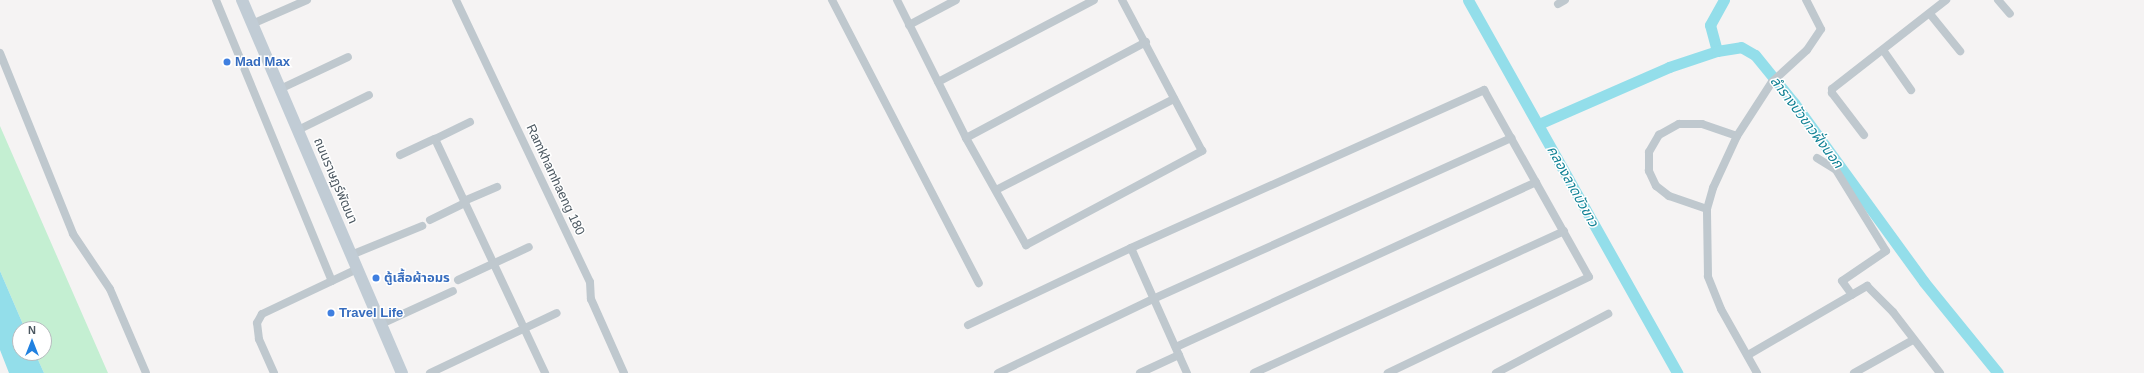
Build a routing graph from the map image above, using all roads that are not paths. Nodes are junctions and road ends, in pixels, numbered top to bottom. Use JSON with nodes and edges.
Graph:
{"nodes":[{"id":1,"x":216,"y":0,"type":"edge"},
{"id":2,"x":242,"y":0,"type":"edge"},
{"id":3,"x":307,"y":0,"type":"edge"},
{"id":4,"x":456,"y":0,"type":"edge"},
{"id":5,"x":832,"y":0,"type":"edge"},
{"id":6,"x":897,"y":0,"type":"edge"},
{"id":7,"x":956,"y":0,"type":"edge"},
{"id":8,"x":1094,"y":0,"type":"edge"},
{"id":9,"x":1122,"y":0,"type":"edge"},
{"id":10,"x":1806,"y":0,"type":"edge"},
{"id":11,"x":1946,"y":0,"type":"edge"},
{"id":12,"x":1998,"y":0,"type":"edge"},
{"id":13,"x":1930,"y":14,"type":"junction"},
{"id":14,"x":2010,"y":14,"type":"dead end"},
{"id":15,"x":252,"y":24,"type":"junction"},
{"id":16,"x":909,"y":25,"type":"junction"},
{"id":17,"x":1146,"y":42,"type":"junction"},
{"id":18,"x":1883,"y":50,"type":"junction"},
{"id":19,"x":1960,"y":51,"type":"dead end"},
{"id":20,"x":0,"y":53,"type":"edge"},
{"id":21,"x":348,"y":57,"type":"dead end"},
{"id":22,"x":938,"y":82,"type":"junction"},
{"id":23,"x":280,"y":89,"type":"junction"},
{"id":24,"x":1911,"y":90,"type":"dead end"},
{"id":25,"x":369,"y":96,"type":"dead end"},
{"id":26,"x":1174,"y":99,"type":"junction"},
{"id":27,"x":470,"y":122,"type":"dead end"},
{"id":28,"x":298,"y":130,"type":"junction"},
{"id":29,"x":1864,"y":135,"type":"dead end"},
{"id":30,"x":1737,"y":136,"type":"junction"},
{"id":31,"x":966,"y":138,"type":"junction"},
{"id":32,"x":1511,"y":138,"type":"junction"},
{"id":33,"x":435,"y":139,"type":"junction"},
{"id":34,"x":400,"y":155,"type":"dead end"},
{"id":35,"x":1817,"y":158,"type":"dead end"},
{"id":36,"x":1536,"y":182,"type":"junction"},
{"id":37,"x":497,"y":187,"type":"dead end"},
{"id":38,"x":996,"y":190,"type":"junction"},
{"id":39,"x":464,"y":202,"type":"junction"},
{"id":40,"x":1707,"y":209,"type":"junction"},
{"id":41,"x":430,"y":220,"type":"dead end"},
{"id":42,"x":422,"y":226,"type":"dead end"},
{"id":43,"x":1564,"y":231,"type":"junction"},
{"id":44,"x":529,"y":247,"type":"dead end"},
{"id":45,"x":1131,"y":248,"type":"junction"},
{"id":46,"x":351,"y":255,"type":"junction"},
{"id":47,"x":492,"y":264,"type":"junction"},
{"id":48,"x":357,"y":270,"type":"junction"},
{"id":49,"x":458,"y":280,"type":"dead end"},
{"id":50,"x":332,"y":281,"type":"junction"},
{"id":51,"x":979,"y":283,"type":"dead end"},
{"id":52,"x":453,"y":291,"type":"dead end"},
{"id":53,"x":1852,"y":295,"type":"junction"},
{"id":54,"x":1154,"y":299,"type":"junction"},
{"id":55,"x":558,"y":314,"type":"dead end"},
{"id":56,"x":1608,"y":314,"type":"dead end"},
{"id":57,"x":381,"y":324,"type":"junction"},
{"id":58,"x":968,"y":325,"type":"dead end"},
{"id":59,"x":524,"y":330,"type":"junction"},
{"id":60,"x":1913,"y":340,"type":"junction"},
{"id":61,"x":1177,"y":351,"type":"junction"},
{"id":62,"x":1748,"y":355,"type":"junction"},
{"id":63,"x":146,"y":373,"type":"edge"},
{"id":64,"x":274,"y":373,"type":"edge"},
{"id":65,"x":402,"y":373,"type":"edge"},
{"id":66,"x":430,"y":373,"type":"edge"},
{"id":67,"x":545,"y":373,"type":"edge"},
{"id":68,"x":624,"y":373,"type":"edge"},
{"id":69,"x":998,"y":373,"type":"edge"},
{"id":70,"x":1140,"y":373,"type":"edge"},
{"id":71,"x":1187,"y":373,"type":"edge"},
{"id":72,"x":1254,"y":373,"type":"edge"},
{"id":73,"x":1388,"y":373,"type":"edge"},
{"id":74,"x":1496,"y":373,"type":"edge"},
{"id":75,"x":1757,"y":373,"type":"edge"},
{"id":76,"x":1854,"y":373,"type":"edge"},
{"id":77,"x":1940,"y":373,"type":"edge"}],
"edges":[{"from":1,"to":50,"type":"street"},
{"from":2,"to":15,"type":"street","name":"ถนนราษฏร์พัฒนา"},
{"from":3,"to":15,"type":"street"},
{"from":4,"to":68,"type":"street","name":"Ramkhamhaeng 180"},
{"from":5,"to":51,"type":"street"},
{"from":6,"to":16,"type":"street"},
{"from":7,"to":16,"type":"street"},
{"from":8,"to":22,"type":"street"},
{"from":9,"to":17,"type":"street"},
{"from":10,"to":30,"type":"street"},
{"from":11,"to":13,"type":"street"},
{"from":12,"to":14,"type":"street"},
{"from":13,"to":18,"type":"street"},
{"from":13,"to":19,"type":"street"},
{"from":15,"to":23,"type":"street","name":"ถนนราษฏร์พัฒนา"},
{"from":16,"to":22,"type":"street"},
{"from":17,"to":26,"type":"street"},
{"from":17,"to":31,"type":"street"},
{"from":18,"to":24,"type":"street"},
{"from":18,"to":29,"type":"street"},
{"from":20,"to":63,"type":"street"},
{"from":21,"to":23,"type":"street"},
{"from":22,"to":31,"type":"street"},
{"from":23,"to":28,"type":"street","name":"ถนนราษฏร์พัฒนา"},
{"from":25,"to":28,"type":"street"},
{"from":26,"to":38,"type":"street"},
{"from":26,"to":38,"type":"street"},
{"from":27,"to":33,"type":"street"},
{"from":28,"to":46,"type":"street","name":"ถนนราษฏร์พัฒนา"},
{"from":30,"to":40,"type":"street"},
{"from":30,"to":40,"type":"street"},
{"from":31,"to":38,"type":"street"},
{"from":32,"to":36,"type":"street"},
{"from":32,"to":45,"type":"street"},
{"from":32,"to":54,"type":"street"},
{"from":33,"to":34,"type":"street"},
{"from":33,"to":39,"type":"street"},
{"from":35,"to":53,"type":"street"},
{"from":36,"to":43,"type":"street"},
{"from":36,"to":61,"type":"street"},
{"from":37,"to":39,"type":"street"},
{"from":39,"to":41,"type":"street"},
{"from":39,"to":47,"type":"street"},
{"from":40,"to":62,"type":"street"},
{"from":42,"to":46,"type":"street"},
{"from":43,"to":72,"type":"street"},
{"from":43,"to":73,"type":"street"},
{"from":44,"to":47,"type":"street"},
{"from":45,"to":54,"type":"street"},
{"from":45,"to":58,"type":"street"},
{"from":46,"to":48,"type":"street","name":"ถนนราษฏร์พัฒนา"},
{"from":47,"to":49,"type":"street"},
{"from":47,"to":59,"type":"street"},
{"from":48,"to":50,"type":"street"},
{"from":48,"to":57,"type":"street","name":"ถนนราษฏร์พัฒนา"},
{"from":50,"to":64,"type":"street"},
{"from":52,"to":57,"type":"street"},
{"from":53,"to":60,"type":"street"},
{"from":53,"to":62,"type":"street"},
{"from":54,"to":61,"type":"street"},
{"from":54,"to":69,"type":"street"},
{"from":55,"to":59,"type":"street"},
{"from":56,"to":74,"type":"street"},
{"from":57,"to":65,"type":"street","name":"ถนนราษฏร์พัฒนา"},
{"from":59,"to":66,"type":"street"},
{"from":59,"to":67,"type":"street"},
{"from":60,"to":76,"type":"street"},
{"from":60,"to":77,"type":"street"},
{"from":61,"to":70,"type":"street"},
{"from":61,"to":71,"type":"street"},
{"from":62,"to":75,"type":"street"}]}
